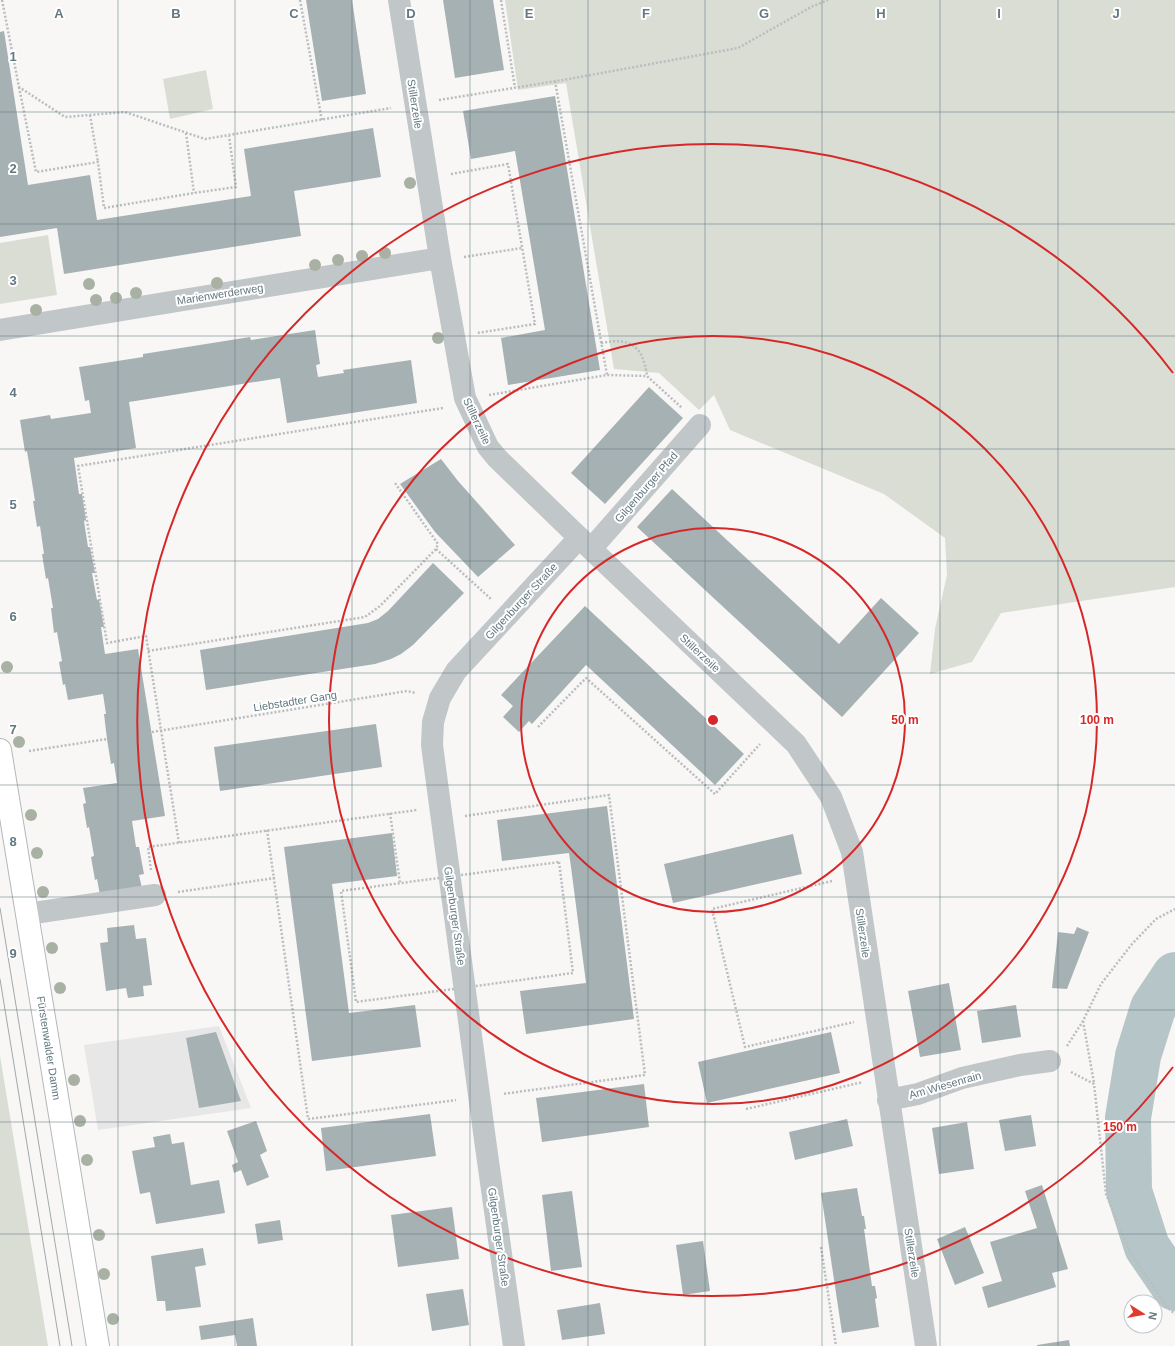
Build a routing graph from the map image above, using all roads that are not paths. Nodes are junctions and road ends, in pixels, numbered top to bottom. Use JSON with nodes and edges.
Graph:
{"nodes":[{"id":1,"x":399,"y":0,"type":"edge"},
{"id":2,"x":440,"y":258,"type":"junction"},
{"id":3,"x":0,"y":330,"type":"edge"},
{"id":4,"x":700,"y":425,"type":"road end"},
{"id":5,"x":585,"y":544,"type":"junction"},
{"id":6,"x":0,"y":750,"type":"edge"},
{"id":7,"x":154,"y":895,"type":"road end"},
{"id":8,"x":27,"y":914,"type":"junction"},
{"id":9,"x":1050,"y":1061,"type":"road end"},
{"id":10,"x":888,"y":1100,"type":"junction"},
{"id":11,"x":98,"y":1346,"type":"edge"},
{"id":12,"x":514,"y":1346,"type":"edge"},
{"id":13,"x":926,"y":1346,"type":"edge"}],
"edges":[{"from":1,"to":2,"type":"street","name":"Stillerzeile"},
{"from":2,"to":3,"type":"street","name":"Marienwerderweg"},
{"from":2,"to":5,"type":"street","name":"Stillerzeile"},
{"from":4,"to":5,"type":"street","name":"Gilgenburger Pfad"},
{"from":5,"to":10,"type":"street","name":"Stillerzeile"},
{"from":5,"to":12,"type":"street","name":"Gilgenburger Straße"},
{"from":6,"to":8,"type":"main road","name":"Fürstenwalder Damm"},
{"from":7,"to":8,"type":"street"},
{"from":8,"to":11,"type":"main road","name":"Fürstenwalder Damm"},
{"from":9,"to":10,"type":"street","name":"Am Wiesenrain"},
{"from":10,"to":13,"type":"street","name":"Stillerzeile"}]}
